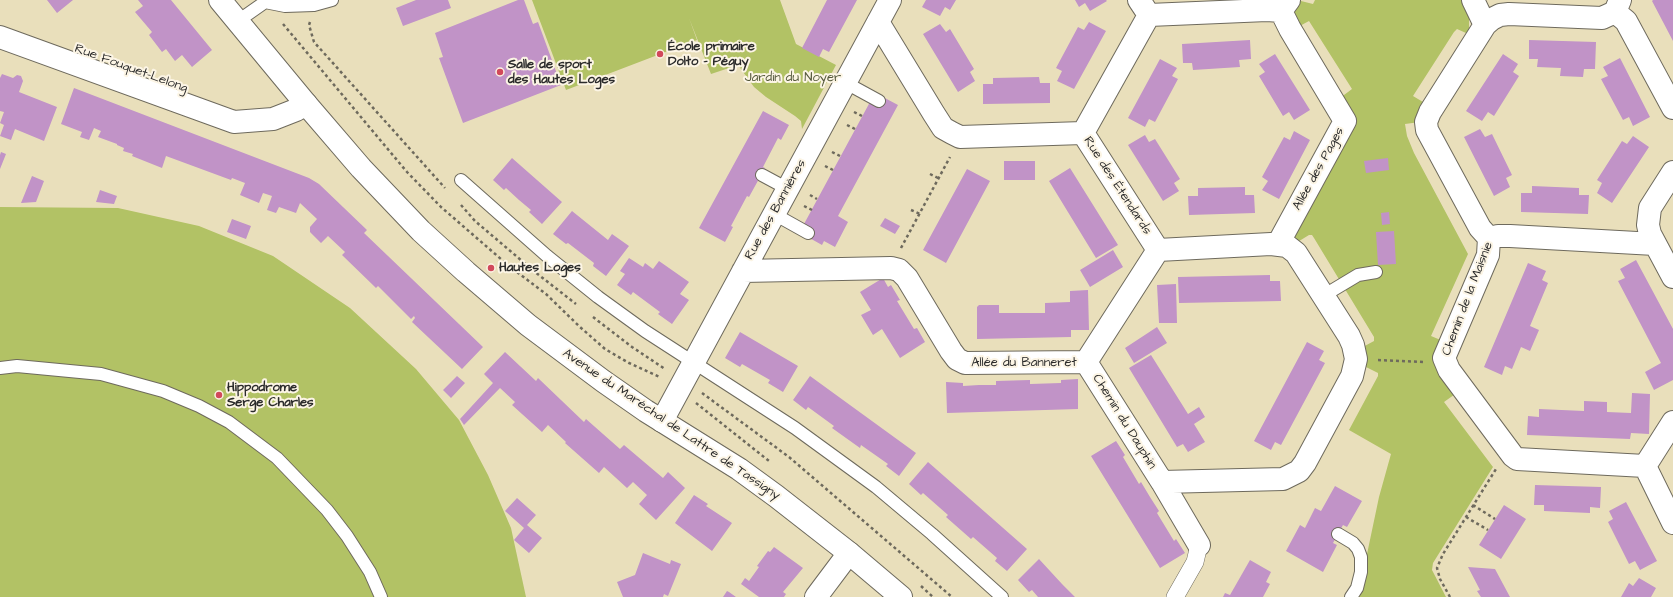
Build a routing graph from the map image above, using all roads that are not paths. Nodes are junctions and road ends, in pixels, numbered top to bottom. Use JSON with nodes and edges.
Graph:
{"nodes":[{"id":1,"x":220,"y":0,"type":"edge"},
{"id":2,"x":332,"y":0,"type":"edge"},
{"id":3,"x":890,"y":0,"type":"edge"},
{"id":4,"x":1472,"y":0,"type":"edge"},
{"id":5,"x":266,"y":1,"type":"edge"},
{"id":6,"x":1285,"y":6,"type":"edge"},
{"id":7,"x":1618,"y":6,"type":"edge"},
{"id":8,"x":1144,"y":8,"type":"edge"},
{"id":9,"x":238,"y":21,"type":"junction"},
{"id":10,"x":0,"y":22,"type":"edge"},
{"id":11,"x":878,"y":22,"type":"junction"},
{"id":12,"x":1486,"y":25,"type":"junction"},
{"id":13,"x":0,"y":37,"type":"edge"},
{"id":14,"x":846,"y":83,"type":"junction"},
{"id":15,"x":879,"y":101,"type":"dead end"},
{"id":16,"x":306,"y":104,"type":"junction"},
{"id":17,"x":1673,"y":108,"type":"edge"},
{"id":18,"x":260,"y":121,"type":"junction"},
{"id":19,"x":1083,"y":133,"type":"junction"},
{"id":20,"x":1673,"y":172,"type":"edge"},
{"id":21,"x":762,"y":175,"type":"dead end"},
{"id":22,"x":461,"y":180,"type":"dead end"},
{"id":23,"x":788,"y":189,"type":"junction"},
{"id":24,"x":774,"y":214,"type":"junction"},
{"id":25,"x":808,"y":233,"type":"dead end"},
{"id":26,"x":1489,"y":238,"type":"junction"},
{"id":27,"x":1278,"y":244,"type":"junction"},
{"id":28,"x":1655,"y":244,"type":"junction"},
{"id":29,"x":1158,"y":250,"type":"junction"},
{"id":30,"x":743,"y":271,"type":"junction"},
{"id":31,"x":1376,"y":272,"type":"dead end"},
{"id":32,"x":1673,"y":277,"type":"edge"},
{"id":33,"x":1323,"y":296,"type":"junction"},
{"id":34,"x":1086,"y":362,"type":"junction"},
{"id":35,"x":694,"y":363,"type":"junction"},
{"id":36,"x":0,"y":368,"type":"edge"},
{"id":37,"x":662,"y":421,"type":"junction"},
{"id":38,"x":1673,"y":422,"type":"edge"},
{"id":39,"x":1645,"y":466,"type":"junction"},
{"id":40,"x":1162,"y":482,"type":"junction"},
{"id":41,"x":1673,"y":523,"type":"edge"},
{"id":42,"x":1338,"y":534,"type":"dead end"},
{"id":43,"x":1199,"y":545,"type":"joint"},
{"id":44,"x":849,"y":553,"type":"junction"},
{"id":45,"x":824,"y":594,"type":"edge"},
{"id":46,"x":381,"y":597,"type":"edge"},
{"id":47,"x":900,"y":597,"type":"edge"},
{"id":48,"x":1002,"y":597,"type":"edge"},
{"id":49,"x":1175,"y":597,"type":"edge"},
{"id":50,"x":1350,"y":597,"type":"edge"}],
"edges":[{"from":1,"to":9,"type":"street","name":"Avenue du Maréchal de Lattre de Tassigny"},
{"from":2,"to":5,"type":"lane"},
{"from":3,"to":11,"type":"street","name":"Rue des Bannières"},
{"from":4,"to":12,"type":"street"},
{"from":5,"to":9,"type":"lane"},
{"from":6,"to":8,"type":"street"},
{"from":6,"to":27,"type":"street","name":"Allée des Pages"},
{"from":7,"to":12,"type":"street"},
{"from":7,"to":17,"type":"street"},
{"from":8,"to":19,"type":"street"},
{"from":9,"to":16,"type":"street","name":"Avenue du Maréchal de Lattre de Tassigny"},
{"from":10,"to":18,"type":"street","name":"Rue Fouquet-Lelong"},
{"from":11,"to":14,"type":"street","name":"Rue des Bannières"},
{"from":11,"to":19,"type":"street","name":"Rue des Étendards"},
{"from":12,"to":26,"type":"street"},
{"from":13,"to":18,"type":"street","name":"Rue Fouquet-Lelong"},
{"from":14,"to":15,"type":"lane"},
{"from":14,"to":23,"type":"street","name":"Rue des Bannières"},
{"from":16,"to":18,"type":"street","name":"Rue Fouquet-Lelong"},
{"from":16,"to":37,"type":"street","name":"Avenue du Maréchal de Lattre de Tassigny"},
{"from":19,"to":29,"type":"street","name":"Rue des Étendards"},
{"from":20,"to":28,"type":"street"},
{"from":21,"to":23,"type":"lane"},
{"from":22,"to":35,"type":"lane"},
{"from":23,"to":24,"type":"street","name":"Rue des Bannières"},
{"from":24,"to":25,"type":"lane"},
{"from":24,"to":30,"type":"street","name":"Rue des Bannières"},
{"from":26,"to":28,"type":"street","name":"Chemin de la Maisnie"},
{"from":26,"to":39,"type":"street","name":"Chemin de la Maisnie"},
{"from":27,"to":29,"type":"street"},
{"from":27,"to":33,"type":"street"},
{"from":28,"to":32,"type":"street"},
{"from":29,"to":34,"type":"street","name":"Rue des Étendards"},
{"from":30,"to":34,"type":"street","name":"Allée du Banneret"},
{"from":30,"to":35,"type":"street","name":"Rue des Bannières"},
{"from":31,"to":33,"type":"lane"},
{"from":33,"to":40,"type":"street","name":"Chemin du Dauphin"},
{"from":34,"to":40,"type":"street","name":"Chemin du Dauphin"},
{"from":35,"to":37,"type":"street","name":"Rue des Bannières"},
{"from":35,"to":48,"type":"lane"},
{"from":36,"to":46,"type":"lane"},
{"from":37,"to":44,"type":"street","name":"Avenue du Maréchal de Lattre de Tassigny"},
{"from":38,"to":39,"type":"street"},
{"from":39,"to":41,"type":"street"},
{"from":40,"to":43,"type":"street","name":"Chemin du Dauphin"},
{"from":42,"to":50,"type":"lane"},
{"from":43,"to":49,"type":"street"},
{"from":44,"to":45,"type":"street"},
{"from":44,"to":47,"type":"street","name":"Avenue du Maréchal de Lattre de Tassigny"}]}
